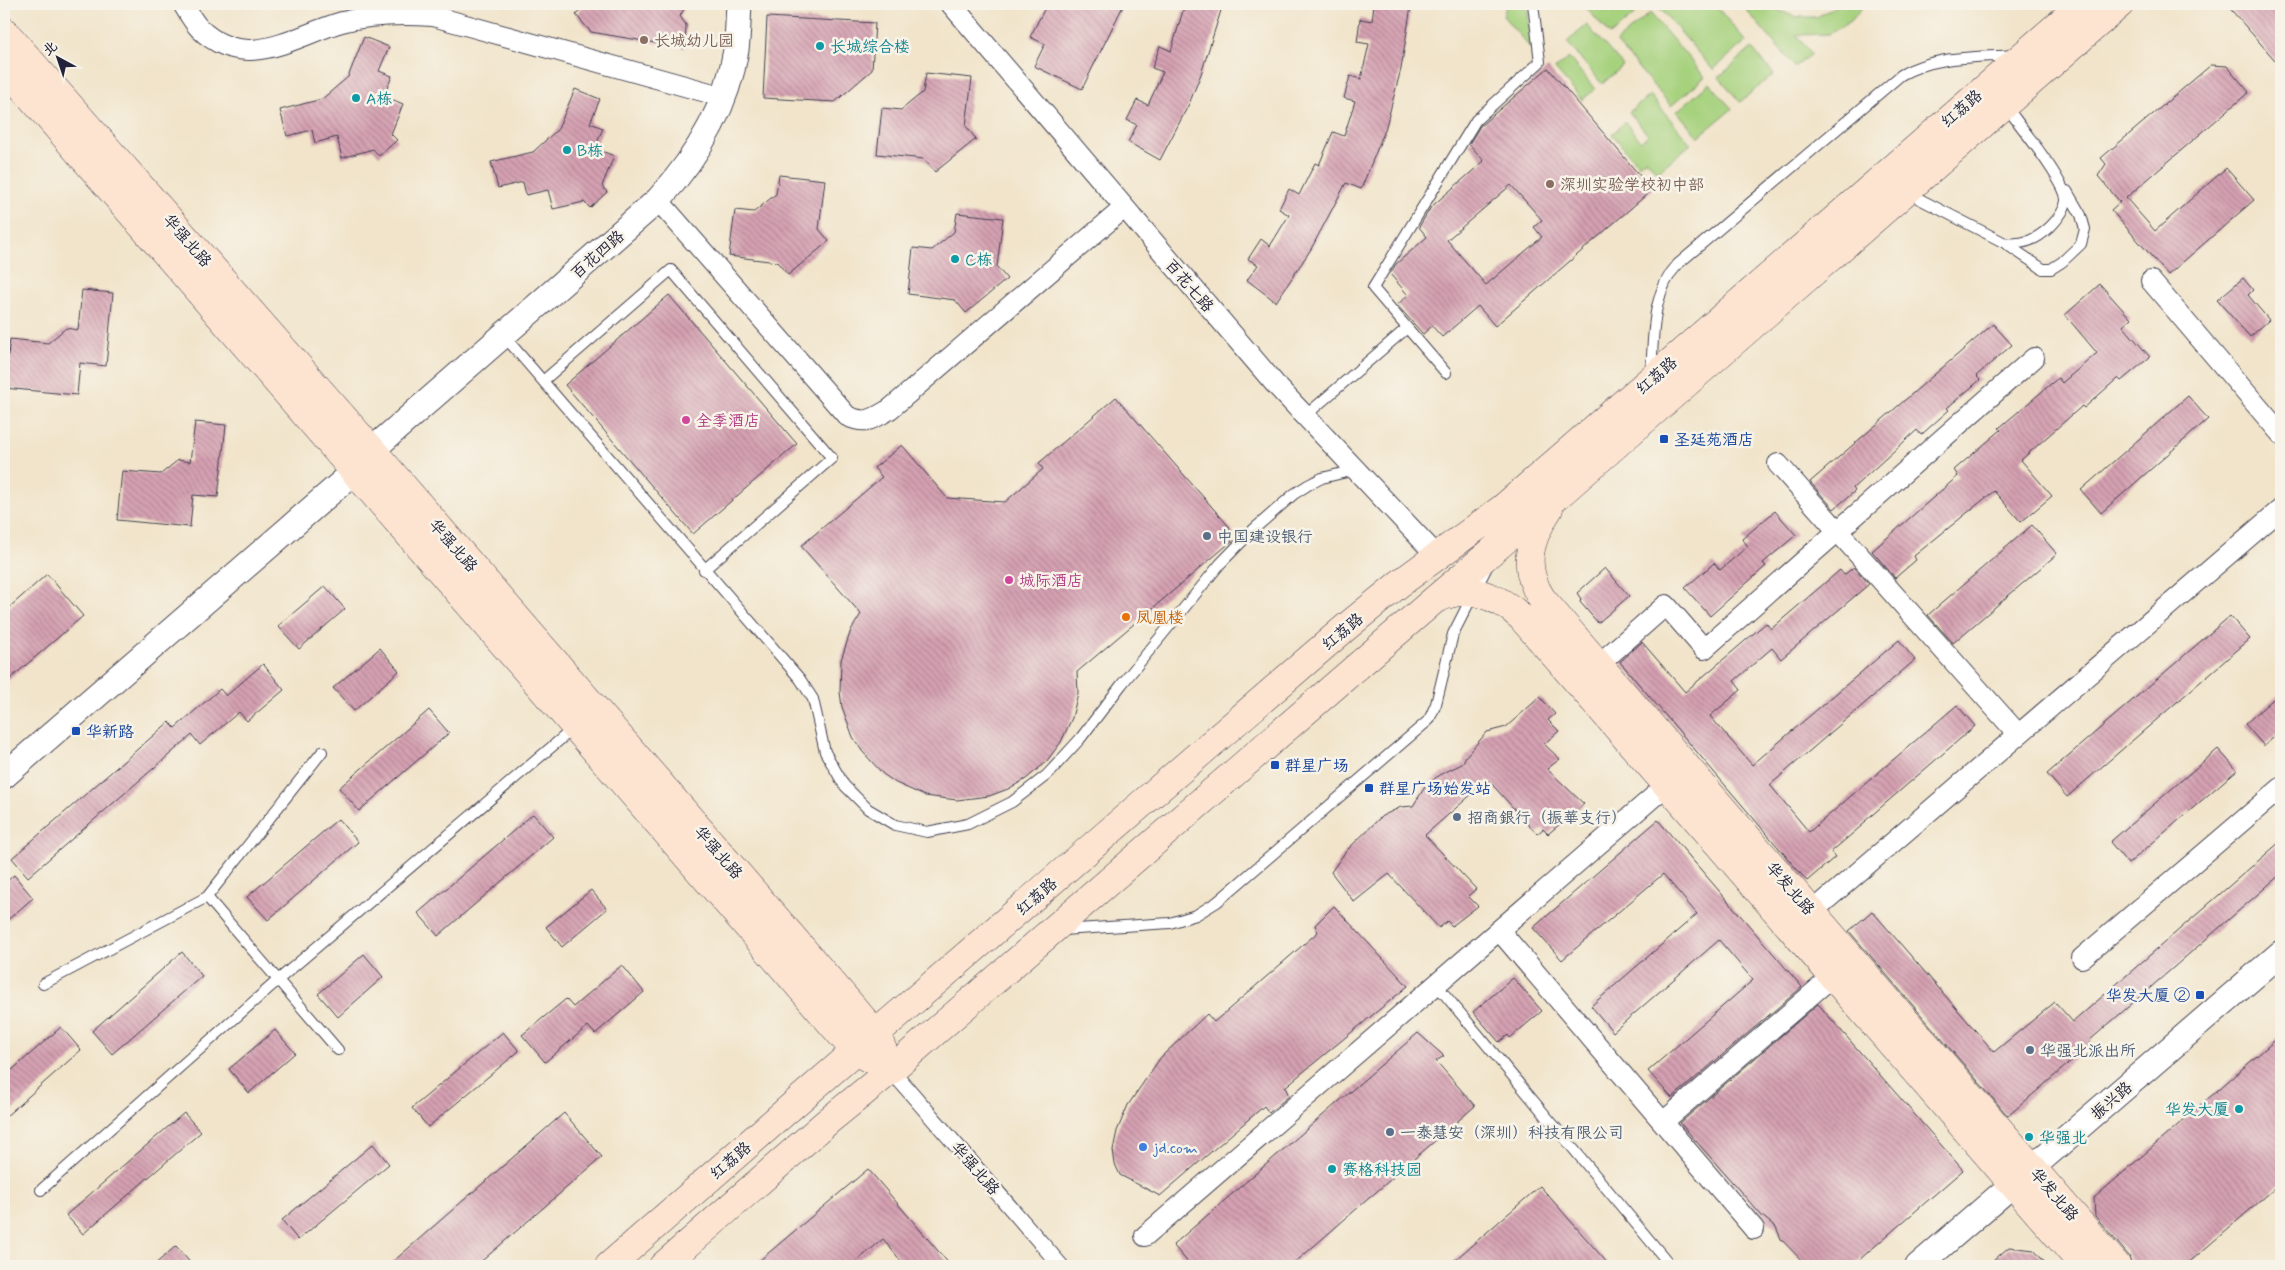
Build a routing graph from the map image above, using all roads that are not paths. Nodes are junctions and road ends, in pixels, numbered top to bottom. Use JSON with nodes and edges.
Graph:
{"nodes":[{"id":1,"x":183,"y":4,"type":"edge"},
{"id":2,"x":739,"y":4,"type":"edge"},
{"id":3,"x":951,"y":4,"type":"edge"},
{"id":4,"x":1533,"y":4,"type":"edge"},
{"id":5,"x":2099,"y":7,"type":"edge"},
{"id":6,"x":4,"y":31,"type":"edge"},
{"id":7,"x":2022,"y":54,"type":"junction"},
{"id":8,"x":4,"y":66,"type":"edge"},
{"id":9,"x":724,"y":97,"type":"junction"},
{"id":10,"x":2005,"y":104,"type":"junction"},
{"id":11,"x":2062,"y":184,"type":"junction"},
{"id":12,"x":1905,"y":192,"type":"junction"},
{"id":13,"x":658,"y":200,"type":"junction"},
{"id":14,"x":1124,"y":208,"type":"junction"},
{"id":15,"x":2005,"y":243,"type":"junction"},
{"id":16,"x":2151,"y":281,"type":"dead end"},
{"id":17,"x":1407,"y":328,"type":"junction"},
{"id":18,"x":504,"y":336,"type":"junction"},
{"id":19,"x":2034,"y":358,"type":"dead end"},
{"id":20,"x":1446,"y":373,"type":"dead end"},
{"id":21,"x":1650,"y":380,"type":"junction"},
{"id":22,"x":543,"y":382,"type":"junction"},
{"id":23,"x":1305,"y":416,"type":"junction"},
{"id":24,"x":2281,"y":434,"type":"edge"},
{"id":25,"x":372,"y":450,"type":"junction"},
{"id":26,"x":1778,"y":464,"type":"dead end"},
{"id":27,"x":1355,"y":470,"type":"junction"},
{"id":28,"x":354,"y":472,"type":"junction"},
{"id":29,"x":1562,"y":492,"type":"junction"},
{"id":30,"x":2281,"y":509,"type":"edge"},
{"id":31,"x":1838,"y":531,"type":"junction"},
{"id":32,"x":1504,"y":541,"type":"junction"},
{"id":33,"x":1438,"y":557,"type":"junction"},
{"id":34,"x":704,"y":570,"type":"junction"},
{"id":35,"x":1474,"y":592,"type":"junction"},
{"id":36,"x":1433,"y":601,"type":"junction"},
{"id":37,"x":1598,"y":665,"type":"junction"},
{"id":38,"x":576,"y":726,"type":"junction"},
{"id":39,"x":2018,"y":734,"type":"junction"},
{"id":40,"x":322,"y":752,"type":"dead end"},
{"id":41,"x":4,"y":776,"type":"edge"},
{"id":42,"x":1667,"y":784,"type":"junction"},
{"id":43,"x":2281,"y":788,"type":"edge"},
{"id":44,"x":207,"y":897,"type":"junction"},
{"id":45,"x":1812,"y":912,"type":"junction"},
{"id":46,"x":1499,"y":930,"type":"junction"},
{"id":47,"x":1051,"y":931,"type":"junction"},
{"id":48,"x":2281,"y":953,"type":"edge"},
{"id":49,"x":2082,"y":958,"type":"dead end"},
{"id":50,"x":1832,"y":976,"type":"junction"},
{"id":51,"x":278,"y":980,"type":"junction"},
{"id":52,"x":43,"y":984,"type":"dead end"},
{"id":53,"x":1436,"y":984,"type":"junction"},
{"id":54,"x":866,"y":1043,"type":"junction"},
{"id":55,"x":338,"y":1050,"type":"dead end"},
{"id":56,"x":891,"y":1070,"type":"junction"},
{"id":57,"x":1663,"y":1122,"type":"junction"},
{"id":58,"x":2023,"y":1176,"type":"junction"},
{"id":59,"x":41,"y":1190,"type":"dead end"},
{"id":60,"x":1754,"y":1229,"type":"dead end"},
{"id":61,"x":1145,"y":1236,"type":"dead end"},
{"id":62,"x":609,"y":1266,"type":"edge"},
{"id":63,"x":663,"y":1266,"type":"edge"},
{"id":64,"x":1061,"y":1266,"type":"edge"},
{"id":65,"x":1671,"y":1266,"type":"edge"},
{"id":66,"x":1918,"y":1266,"type":"edge"},
{"id":67,"x":2084,"y":1266,"type":"edge"},
{"id":68,"x":2117,"y":1266,"type":"edge"}],
"edges":[{"from":1,"to":9,"type":"street"},
{"from":2,"to":9,"type":"street","name":"百花四路"},
{"from":3,"to":14,"type":"street","name":"百花七路"},
{"from":4,"to":17,"type":"lane"},
{"from":5,"to":7,"type":"main road","name":"红荔路"},
{"from":5,"to":10,"type":"main road","name":"红荔路"},
{"from":6,"to":25,"type":"main road","name":"华强北路"},
{"from":7,"to":21,"type":"main road","name":"红荔路"},
{"from":7,"to":21,"type":"lane"},
{"from":8,"to":28,"type":"main road","name":"华强北路"},
{"from":9,"to":13,"type":"street","name":"百花四路"},
{"from":10,"to":11,"type":"lane"},
{"from":10,"to":12,"type":"main road","name":"红荔路"},
{"from":11,"to":15,"type":"lane"},
{"from":11,"to":15,"type":"lane"},
{"from":12,"to":15,"type":"lane"},
{"from":12,"to":29,"type":"main road","name":"红荔路"},
{"from":13,"to":14,"type":"street"},
{"from":13,"to":18,"type":"street","name":"百花四路"},
{"from":14,"to":23,"type":"street","name":"百花七路"},
{"from":16,"to":24,"type":"street"},
{"from":17,"to":20,"type":"lane"},
{"from":17,"to":23,"type":"lane"},
{"from":18,"to":22,"type":"lane"},
{"from":18,"to":25,"type":"street","name":"百花四路"},
{"from":19,"to":31,"type":"street"},
{"from":21,"to":33,"type":"main road","name":"红荔路"},
{"from":22,"to":34,"type":"lane"},
{"from":22,"to":34,"type":"lane"},
{"from":23,"to":27,"type":"street","name":"百花七路"},
{"from":25,"to":28,"type":"street"},
{"from":25,"to":54,"type":"main road","name":"华强北路"},
{"from":26,"to":31,"type":"street"},
{"from":27,"to":33,"type":"street","name":"百花七路"},
{"from":27,"to":34,"type":"lane"},
{"from":28,"to":38,"type":"main road","name":"华强北路"},
{"from":28,"to":41,"type":"street"},
{"from":29,"to":32,"type":"main road","name":"红荔路"},
{"from":29,"to":37,"type":"main road","name":"华发北路"},
{"from":30,"to":39,"type":"street"},
{"from":31,"to":37,"type":"street"},
{"from":31,"to":39,"type":"street"},
{"from":32,"to":35,"type":"lane"},
{"from":32,"to":36,"type":"main road","name":"红荔路"},
{"from":33,"to":54,"type":"main road","name":"红荔路"},
{"from":35,"to":36,"type":"main road","name":"华发北路"},
{"from":35,"to":42,"type":"main road","name":"华发北路"},
{"from":35,"to":47,"type":"lane"},
{"from":36,"to":47,"type":"main road","name":"红荔路"},
{"from":37,"to":45,"type":"main road","name":"华发北路"},
{"from":38,"to":51,"type":"lane"},
{"from":38,"to":54,"type":"main road","name":"华强北路"},
{"from":39,"to":45,"type":"street"},
{"from":40,"to":44,"type":"lane"},
{"from":42,"to":46,"type":"street"},
{"from":42,"to":50,"type":"main road","name":"华发北路"},
{"from":43,"to":49,"type":"street"},
{"from":44,"to":51,"type":"lane"},
{"from":44,"to":52,"type":"lane"},
{"from":45,"to":58,"type":"main road","name":"华发北路"},
{"from":46,"to":53,"type":"street"},
{"from":46,"to":57,"type":"street"},
{"from":47,"to":56,"type":"main road","name":"红荔路"},
{"from":48,"to":58,"type":"street","name":"振兴路"},
{"from":50,"to":57,"type":"street"},
{"from":50,"to":58,"type":"main road","name":"华发北路"},
{"from":51,"to":55,"type":"lane"},
{"from":51,"to":59,"type":"lane"},
{"from":53,"to":61,"type":"street"},
{"from":53,"to":65,"type":"lane"},
{"from":54,"to":56,"type":"main road","name":"华强北路"},
{"from":54,"to":62,"type":"main road","name":"红荔路"},
{"from":56,"to":63,"type":"main road","name":"红荔路"},
{"from":56,"to":64,"type":"street","name":"华强北路"},
{"from":57,"to":60,"type":"street"},
{"from":58,"to":66,"type":"street","name":"振兴路"},
{"from":58,"to":67,"type":"main road","name":"华发北路"},
{"from":58,"to":68,"type":"main road","name":"华发北路"}]}
